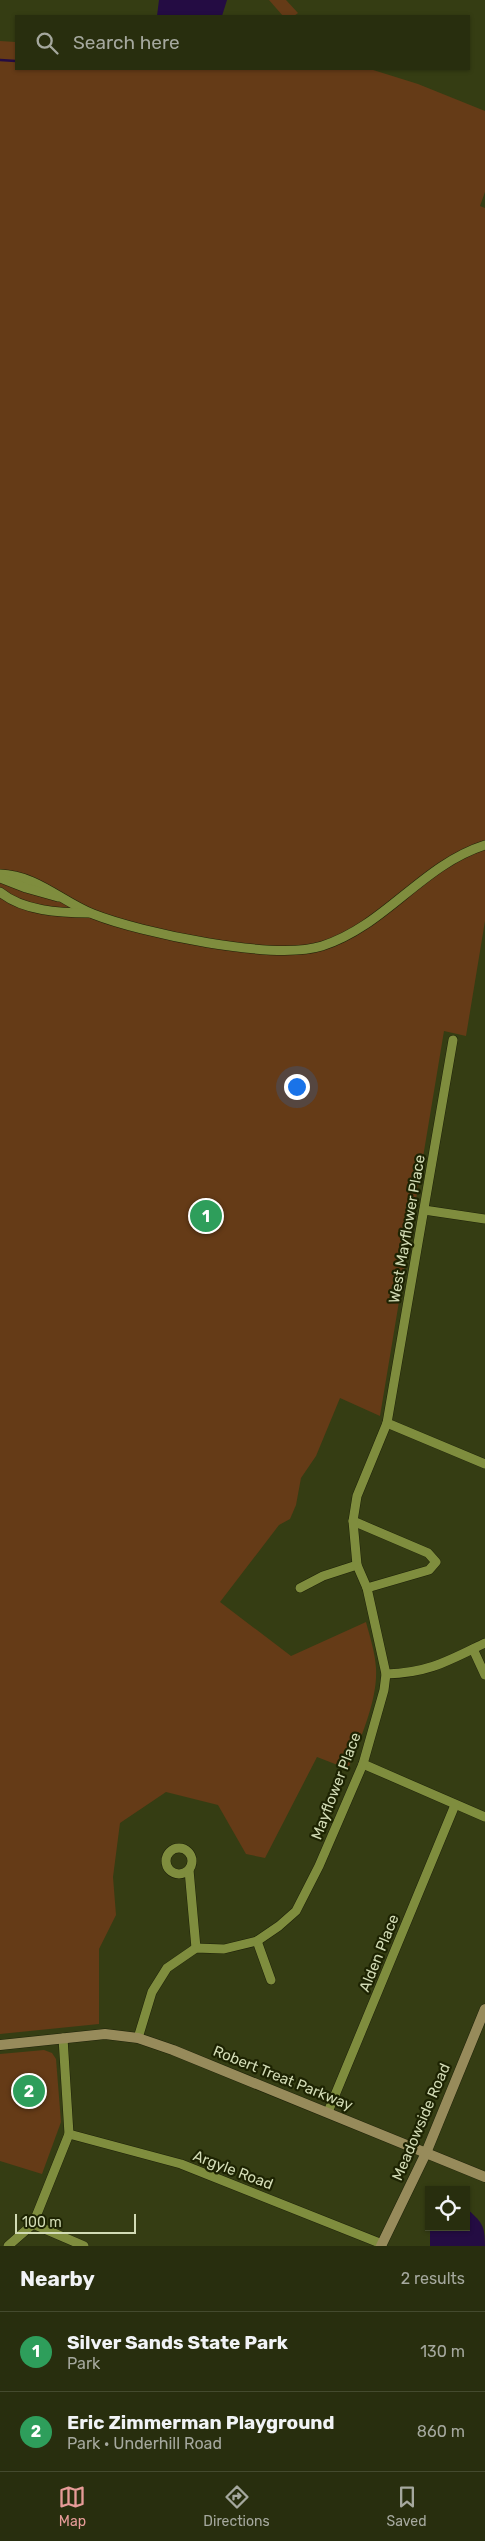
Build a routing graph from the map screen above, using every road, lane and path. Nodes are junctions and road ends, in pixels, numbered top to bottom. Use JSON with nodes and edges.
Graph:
{"nodes":[{"id":1,"x":485,"y":845,"type":"edge"},
{"id":2,"x":0,"y":874,"type":"edge"},
{"id":3,"x":0,"y":878,"type":"edge"},
{"id":4,"x":0,"y":892,"type":"edge"},
{"id":5,"x":60,"y":897,"type":"junction"},
{"id":6,"x":92,"y":914,"type":"junction"},
{"id":7,"x":452,"y":1040,"type":"dead end"},
{"id":8,"x":424,"y":1210,"type":"junction"},
{"id":9,"x":485,"y":1220,"type":"edge"},
{"id":10,"x":388,"y":1423,"type":"junction"},
{"id":11,"x":485,"y":1464,"type":"edge"},
{"id":12,"x":352,"y":1521,"type":"junction"},
{"id":13,"x":357,"y":1564,"type":"junction"},
{"id":14,"x":300,"y":1588,"type":"dead end"},
{"id":15,"x":367,"y":1588,"type":"junction"},
{"id":16,"x":485,"y":1643,"type":"edge"},
{"id":17,"x":473,"y":1649,"type":"junction"},
{"id":18,"x":386,"y":1674,"type":"junction"},
{"id":19,"x":485,"y":1675,"type":"edge"},
{"id":20,"x":362,"y":1764,"type":"junction"},
{"id":21,"x":455,"y":1805,"type":"junction"},
{"id":22,"x":485,"y":1816,"type":"edge"},
{"id":23,"x":189,"y":1870,"type":"dead end"},
{"id":24,"x":257,"y":1941,"type":"junction"},
{"id":25,"x":196,"y":1948,"type":"junction"},
{"id":26,"x":271,"y":1980,"type":"dead end"},
{"id":27,"x":485,"y":2009,"type":"edge"},
{"id":28,"x":63,"y":2038,"type":"junction"},
{"id":29,"x":138,"y":2038,"type":"junction"},
{"id":30,"x":0,"y":2045,"type":"edge"},
{"id":31,"x":328,"y":2112,"type":"junction"},
{"id":32,"x":69,"y":2134,"type":"junction"},
{"id":33,"x":426,"y":2153,"type":"junction"},
{"id":34,"x":485,"y":2177,"type":"edge"},
{"id":35,"x":33,"y":2224,"type":"junction"},
{"id":36,"x":381,"y":2245,"type":"edge"},
{"id":37,"x":8,"y":2246,"type":"edge"},
{"id":38,"x":84,"y":2246,"type":"edge"}],
"edges":[{"from":1,"to":6,"type":"street"},
{"from":2,"to":5,"type":"street"},
{"from":3,"to":5,"type":"street"},
{"from":4,"to":6,"type":"street"},
{"from":5,"to":6,"type":"street"},
{"from":7,"to":8,"type":"street","name":"West Mayflower Place"},
{"from":8,"to":9,"type":"street"},
{"from":8,"to":10,"type":"street","name":"West Mayflower Place"},
{"from":10,"to":11,"type":"street"},
{"from":10,"to":12,"type":"street","name":"Mayflower Place"},
{"from":12,"to":13,"type":"street","name":"Mayflower Place"},
{"from":12,"to":15,"type":"street"},
{"from":13,"to":14,"type":"street"},
{"from":13,"to":15,"type":"street","name":"Mayflower Place"},
{"from":15,"to":18,"type":"street","name":"Mayflower Place"},
{"from":16,"to":17,"type":"street"},
{"from":17,"to":18,"type":"street"},
{"from":17,"to":19,"type":"street"},
{"from":18,"to":20,"type":"street","name":"Mayflower Place"},
{"from":20,"to":21,"type":"street"},
{"from":20,"to":24,"type":"street","name":"Mayflower Place"},
{"from":21,"to":22,"type":"street"},
{"from":21,"to":31,"type":"street","name":"Alden Place"},
{"from":23,"to":25,"type":"street"},
{"from":24,"to":25,"type":"street","name":"Mayflower Place"},
{"from":24,"to":26,"type":"street"},
{"from":25,"to":29,"type":"street"},
{"from":27,"to":33,"type":"street","name":"Meadowside Road"},
{"from":28,"to":29,"type":"street","name":"Robert Treat Parkway"},
{"from":28,"to":30,"type":"street","name":"Robert Treat Parkway"},
{"from":28,"to":32,"type":"street"},
{"from":29,"to":31,"type":"street","name":"Robert Treat Parkway"},
{"from":31,"to":33,"type":"street","name":"Robert Treat Parkway"},
{"from":32,"to":35,"type":"street"},
{"from":32,"to":36,"type":"street","name":"Argyle Road"},
{"from":33,"to":34,"type":"street","name":"Robert Treat Parkway"},
{"from":33,"to":36,"type":"street","name":"Meadowside Road"},
{"from":35,"to":37,"type":"street"},
{"from":35,"to":38,"type":"street"}]}
